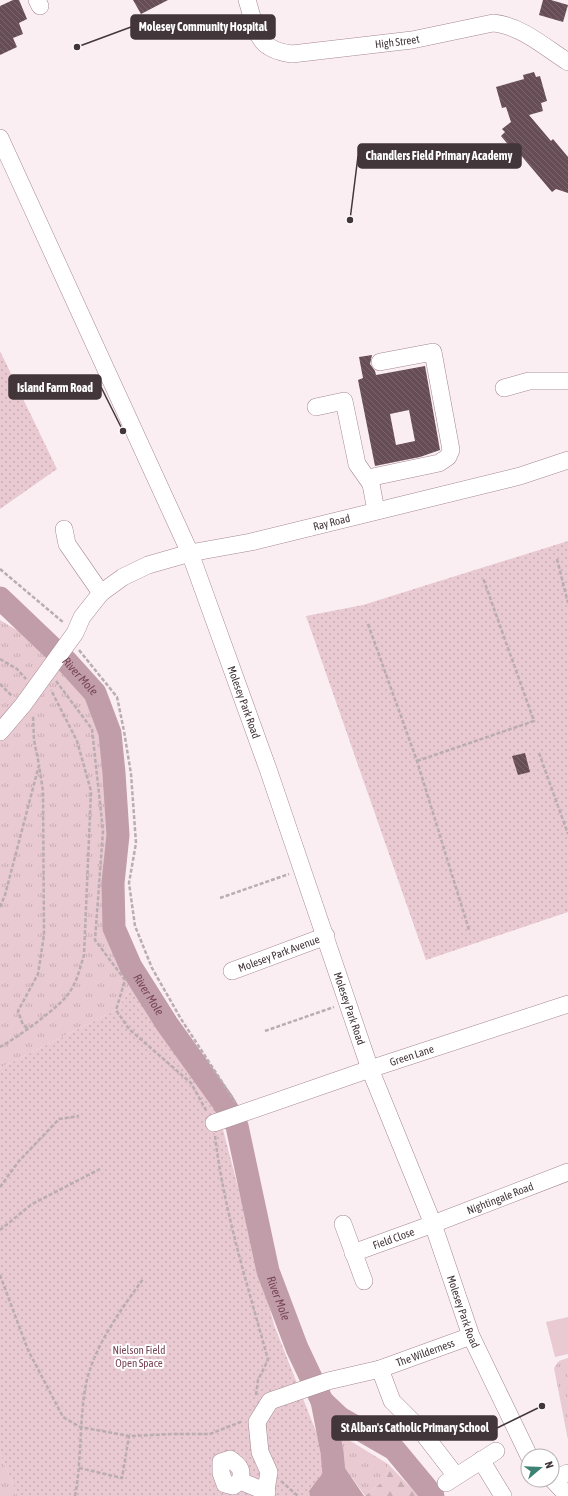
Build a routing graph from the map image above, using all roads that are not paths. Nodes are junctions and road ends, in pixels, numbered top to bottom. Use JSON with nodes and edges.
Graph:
{"nodes":[{"id":1,"x":247,"y":0,"type":"edge"},
{"id":2,"x":568,"y":62,"type":"edge"},
{"id":3,"x":0,"y":138,"type":"edge"},
{"id":4,"x":380,"y":362,"type":"dead end"},
{"id":5,"x":568,"y":381,"type":"edge"},
{"id":6,"x":504,"y":388,"type":"dead end"},
{"id":7,"x":316,"y":407,"type":"dead end"},
{"id":8,"x":568,"y":460,"type":"edge"},
{"id":9,"x":368,"y":478,"type":"junction"},
{"id":10,"x":376,"y":511,"type":"junction"},
{"id":11,"x":64,"y":529,"type":"dead end"},
{"id":12,"x":190,"y":553,"type":"junction"},
{"id":13,"x":102,"y":593,"type":"junction"},
{"id":14,"x":0,"y":732,"type":"edge"},
{"id":15,"x":326,"y":936,"type":"junction"},
{"id":16,"x":232,"y":971,"type":"dead end"},
{"id":17,"x":568,"y":1004,"type":"edge"},
{"id":18,"x":370,"y":1069,"type":"junction"},
{"id":19,"x":217,"y":1123,"type":"road end"},
{"id":20,"x":568,"y":1172,"type":"edge"},
{"id":21,"x":343,"y":1224,"type":"dead end"},
{"id":22,"x":433,"y":1224,"type":"junction"},
{"id":23,"x":353,"y":1253,"type":"junction"},
{"id":24,"x":364,"y":1281,"type":"dead end"},
{"id":25,"x":471,"y":1336,"type":"junction"},
{"id":26,"x":380,"y":1369,"type":"junction"},
{"id":27,"x":525,"y":1448,"type":"edge"},
{"id":28,"x":496,"y":1451,"type":"dead end"},
{"id":29,"x":481,"y":1460,"type":"junction"},
{"id":30,"x":240,"y":1481,"type":"dead end"},
{"id":31,"x":560,"y":1481,"type":"edge"},
{"id":32,"x":266,"y":1494,"type":"edge"},
{"id":33,"x":503,"y":1496,"type":"edge"},
{"id":34,"x":568,"y":1496,"type":"edge"}],
"edges":[{"from":1,"to":2,"type":"street","name":"High Street"},
{"from":3,"to":12,"type":"street","name":"Molesey Park Road"},
{"from":4,"to":9,"type":"street"},
{"from":5,"to":6,"type":"street"},
{"from":7,"to":9,"type":"street"},
{"from":8,"to":10,"type":"street","name":"Ray Road"},
{"from":9,"to":10,"type":"street"},
{"from":10,"to":12,"type":"street","name":"Ray Road"},
{"from":11,"to":13,"type":"street"},
{"from":12,"to":13,"type":"street","name":"Ray Road"},
{"from":12,"to":15,"type":"street","name":"Molesey Park Road"},
{"from":13,"to":14,"type":"street","name":"Ray Road"},
{"from":15,"to":16,"type":"street","name":"Molesey Park Avenue"},
{"from":15,"to":18,"type":"street","name":"Molesey Park Road"},
{"from":17,"to":18,"type":"street","name":"Green Lane"},
{"from":18,"to":19,"type":"street","name":"Green Lane"},
{"from":18,"to":22,"type":"street","name":"Molesey Park Road"},
{"from":20,"to":22,"type":"street","name":"Nightingale Road"},
{"from":21,"to":23,"type":"street"},
{"from":22,"to":23,"type":"street","name":"Field Close"},
{"from":22,"to":25,"type":"street","name":"Molesey Park Road"},
{"from":23,"to":24,"type":"street"},
{"from":25,"to":26,"type":"street","name":"The Wilderness"},
{"from":25,"to":27,"type":"street","name":"Molesey Park Road"},
{"from":26,"to":29,"type":"street"},
{"from":26,"to":32,"type":"street","name":"The Wilderness"},
{"from":28,"to":29,"type":"street"},
{"from":29,"to":33,"type":"street"},
{"from":30,"to":32,"type":"street"},
{"from":31,"to":34,"type":"street"}]}
